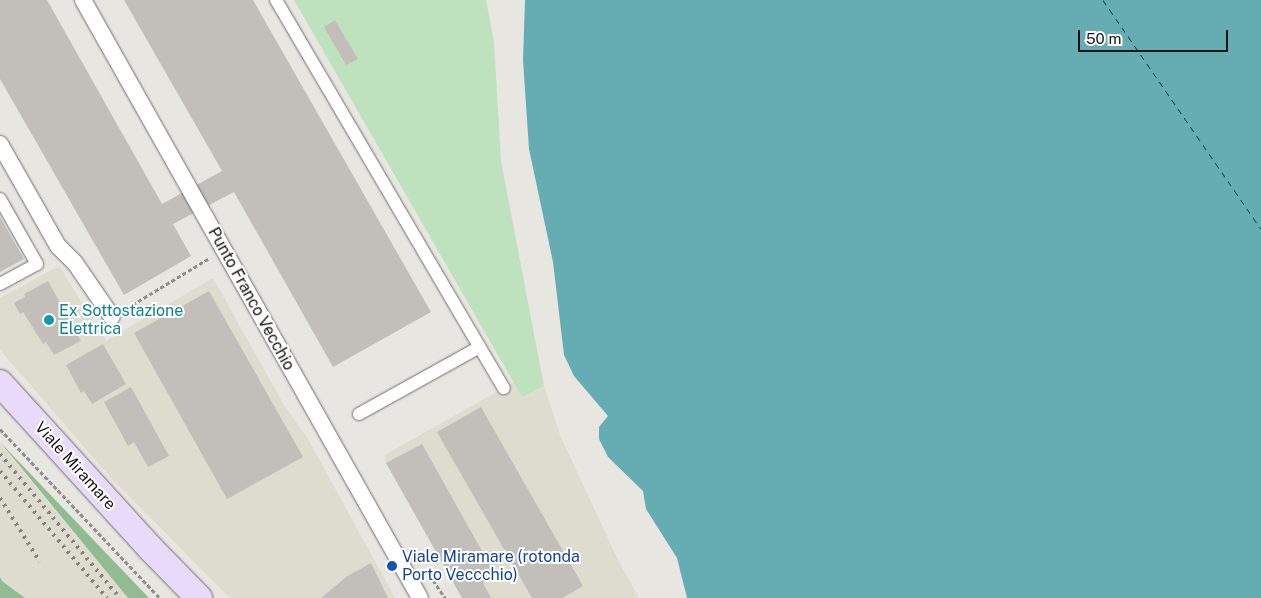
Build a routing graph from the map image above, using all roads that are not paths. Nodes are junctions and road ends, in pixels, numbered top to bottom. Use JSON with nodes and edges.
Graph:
{"nodes":[{"id":1,"x":83,"y":0,"type":"edge"},
{"id":2,"x":276,"y":0,"type":"edge"},
{"id":3,"x":0,"y":144,"type":"edge"},
{"id":4,"x":0,"y":198,"type":"edge"},
{"id":5,"x":0,"y":284,"type":"edge"},
{"id":6,"x":112,"y":317,"type":"road end"},
{"id":7,"x":480,"y":347,"type":"junction"},
{"id":8,"x":0,"y":383,"type":"edge"},
{"id":9,"x":504,"y":388,"type":"dead end"},
{"id":10,"x":359,"y":414,"type":"dead end"},
{"id":11,"x":151,"y":549,"type":"junction"},
{"id":12,"x":196,"y":598,"type":"edge"},
{"id":13,"x":200,"y":598,"type":"edge"},
{"id":14,"x":204,"y":598,"type":"edge"},
{"id":15,"x":420,"y":598,"type":"edge"}],
"edges":[{"from":1,"to":15,"type":"street","name":"Punto Franco Vecchio"},
{"from":2,"to":7,"type":"street"},
{"from":3,"to":6,"type":"street"},
{"from":4,"to":5,"type":"street"},
{"from":7,"to":9,"type":"street"},
{"from":7,"to":10,"type":"street"},
{"from":8,"to":11,"type":"main road","name":"Viale Miramare"},
{"from":11,"to":12,"type":"main road"},
{"from":11,"to":13,"type":"main road","name":"Viale Miramare"},
{"from":11,"to":14,"type":"main road","name":"Viale Miramare"}]}
